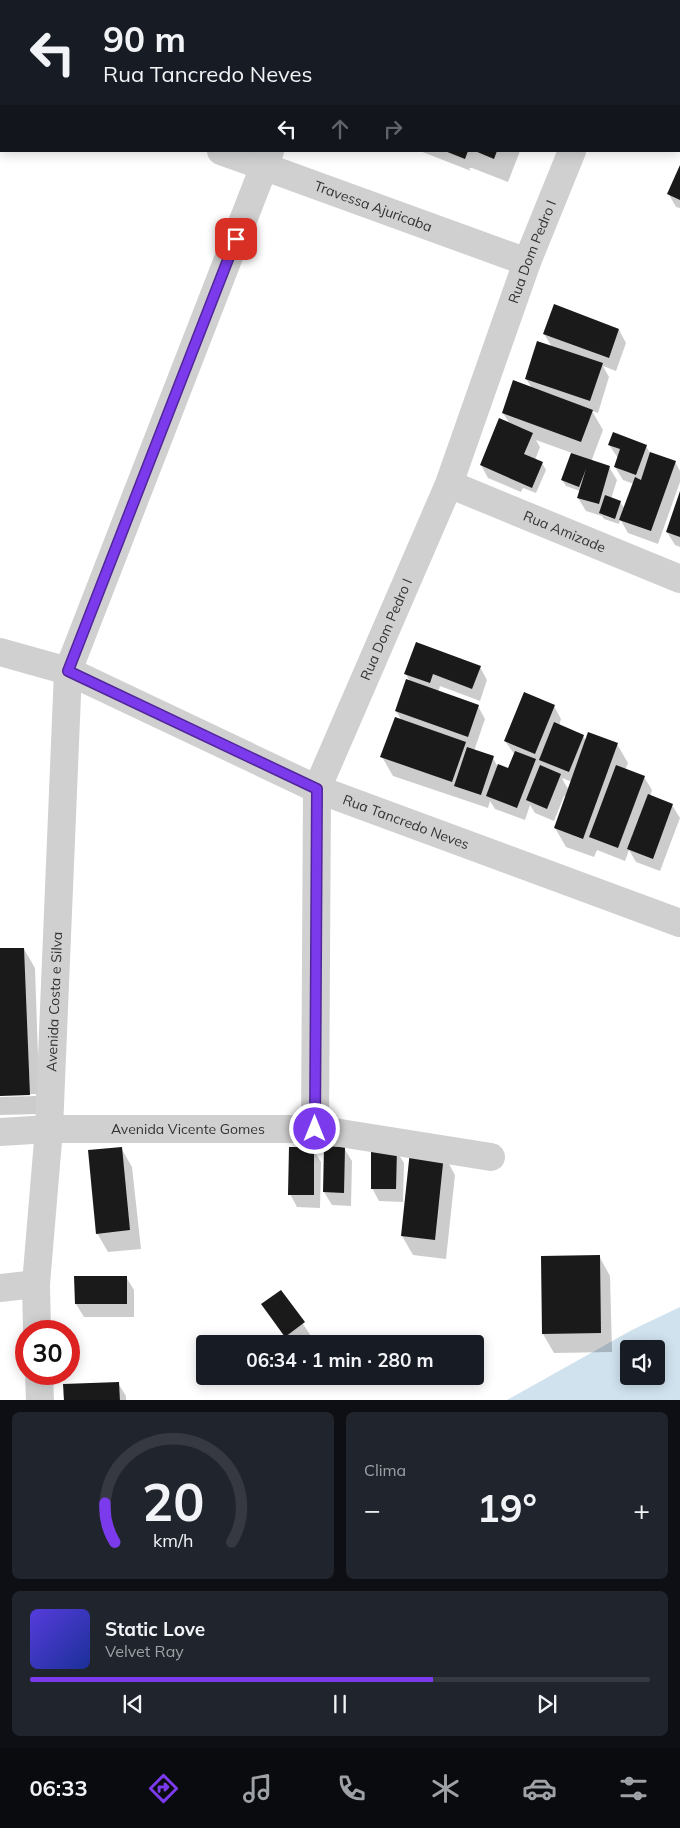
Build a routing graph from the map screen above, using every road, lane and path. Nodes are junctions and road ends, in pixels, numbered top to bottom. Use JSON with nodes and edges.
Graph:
{"nodes":[{"id":1,"x":227,"y":152,"type":"edge"},
{"id":2,"x":572,"y":152,"type":"edge"},
{"id":3,"x":267,"y":159,"type":"edge"},
{"id":4,"x":527,"y":262,"type":"junction"},
{"id":5,"x":449,"y":484,"type":"junction"},
{"id":6,"x":680,"y":578,"type":"edge"},
{"id":7,"x":0,"y":652,"type":"edge"},
{"id":8,"x":68,"y":671,"type":"junction"},
{"id":9,"x":317,"y":789,"type":"junction"},
{"id":10,"x":680,"y":923,"type":"edge"},
{"id":11,"x":49,"y":1129,"type":"junction"},
{"id":12,"x":315,"y":1129,"type":"junction"},
{"id":13,"x":0,"y":1132,"type":"edge"},
{"id":14,"x":492,"y":1157,"type":"dead end"},
{"id":15,"x":36,"y":1284,"type":"junction"},
{"id":16,"x":0,"y":1288,"type":"edge"},
{"id":17,"x":37,"y":1320,"type":"edge"},
{"id":18,"x":39,"y":1385,"type":"edge"},
{"id":19,"x":40,"y":1400,"type":"edge"}],
"edges":[{"from":1,"to":3,"type":"street","name":"Travessa Ajuricaba"},
{"from":2,"to":4,"type":"street","name":"Rua Dom Pedro I"},
{"from":3,"to":4,"type":"street","name":"Travessa Ajuricaba"},
{"from":3,"to":8,"type":"street","name":"Avenida Costa e Silva"},
{"from":4,"to":5,"type":"street","name":"Rua Dom Pedro I"},
{"from":5,"to":6,"type":"street","name":"Rua Amizade"},
{"from":5,"to":9,"type":"street","name":"Rua Dom Pedro I"},
{"from":7,"to":8,"type":"street","name":"Rua Tancredo Neves"},
{"from":8,"to":9,"type":"street","name":"Rua Tancredo Neves"},
{"from":8,"to":11,"type":"street","name":"Avenida Costa e Silva"},
{"from":9,"to":10,"type":"street","name":"Rua Tancredo Neves"},
{"from":9,"to":12,"type":"street","name":"Rua Dom Pedro I"},
{"from":11,"to":12,"type":"street","name":"Avenida Vicente Gomes"},
{"from":11,"to":13,"type":"street","name":"Avenida Vicente Gomes"},
{"from":11,"to":15,"type":"street","name":"Avenida Costa e Silva"},
{"from":12,"to":14,"type":"street","name":"Avenida Vicente Gomes"},
{"from":15,"to":16,"type":"street"},
{"from":15,"to":17,"type":"street","name":"Avenida Costa e Silva"},
{"from":18,"to":19,"type":"street"}]}
